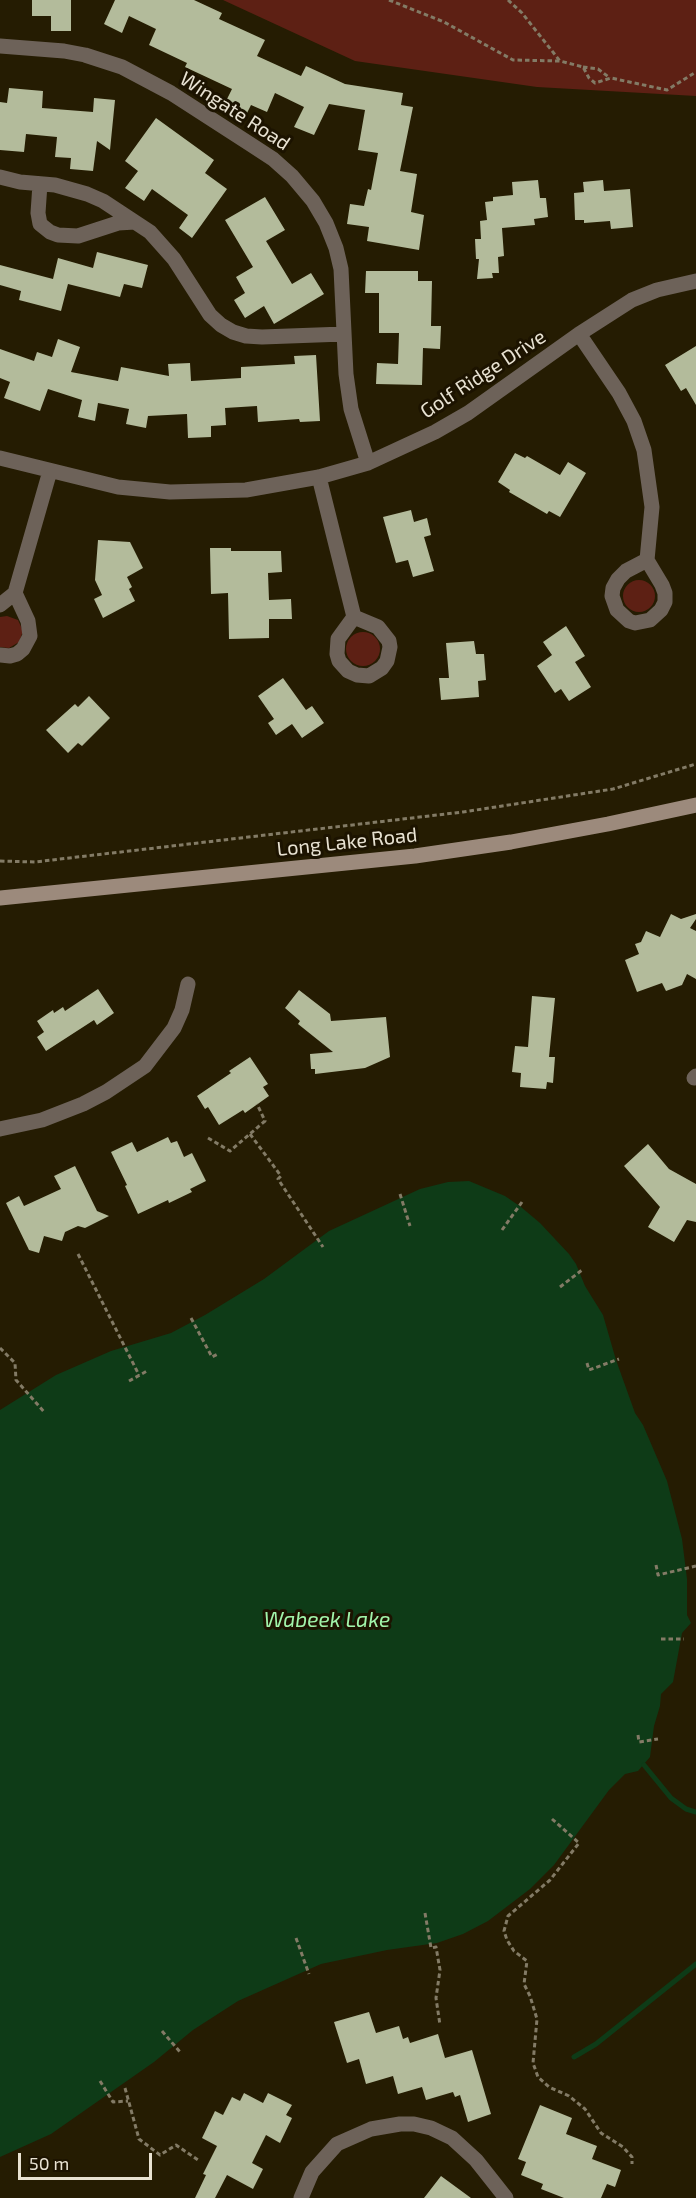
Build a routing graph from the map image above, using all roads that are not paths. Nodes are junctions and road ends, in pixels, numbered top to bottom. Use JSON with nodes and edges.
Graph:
{"nodes":[{"id":1,"x":0,"y":46,"type":"edge"},
{"id":2,"x":0,"y":177,"type":"edge"},
{"id":3,"x":40,"y":183,"type":"junction"},
{"id":4,"x":135,"y":222,"type":"junction"},
{"id":5,"x":696,"y":281,"type":"edge"},
{"id":6,"x":344,"y":334,"type":"junction"},
{"id":7,"x":579,"y":334,"type":"junction"},
{"id":8,"x":0,"y":458,"type":"edge"},
{"id":9,"x":368,"y":463,"type":"junction"},
{"id":10,"x":50,"y":471,"type":"junction"},
{"id":11,"x":319,"y":477,"type":"junction"},
{"id":12,"x":647,"y":560,"type":"dead end"},
{"id":13,"x":15,"y":593,"type":"junction"},
{"id":14,"x":0,"y":605,"type":"edge"},
{"id":15,"x":354,"y":617,"type":"dead end"},
{"id":16,"x":0,"y":655,"type":"edge"},
{"id":17,"x":696,"y":805,"type":"edge"},
{"id":18,"x":0,"y":898,"type":"edge"},
{"id":19,"x":188,"y":984,"type":"dead end"},
{"id":20,"x":0,"y":1129,"type":"edge"},
{"id":21,"x":301,"y":2198,"type":"edge"},
{"id":22,"x":506,"y":2198,"type":"edge"}],
"edges":[{"from":1,"to":6,"type":"street","name":"Wingate Road"},
{"from":2,"to":3,"type":"street"},
{"from":3,"to":4,"type":"street"},
{"from":3,"to":4,"type":"street"},
{"from":4,"to":6,"type":"street"},
{"from":5,"to":7,"type":"street","name":"Golf Ridge Drive"},
{"from":6,"to":9,"type":"street","name":"Wingate Road"},
{"from":7,"to":9,"type":"street","name":"Golf Ridge Drive"},
{"from":7,"to":12,"type":"street"},
{"from":8,"to":10,"type":"street","name":"Golf Ridge Drive"},
{"from":9,"to":11,"type":"street","name":"Golf Ridge Drive"},
{"from":10,"to":11,"type":"street","name":"Golf Ridge Drive"},
{"from":10,"to":13,"type":"street"},
{"from":11,"to":15,"type":"street"},
{"from":13,"to":14,"type":"street"},
{"from":13,"to":16,"type":"street"},
{"from":17,"to":18,"type":"main road","name":"Long Lake Road"},
{"from":19,"to":20,"type":"street"},
{"from":21,"to":22,"type":"street"}]}
